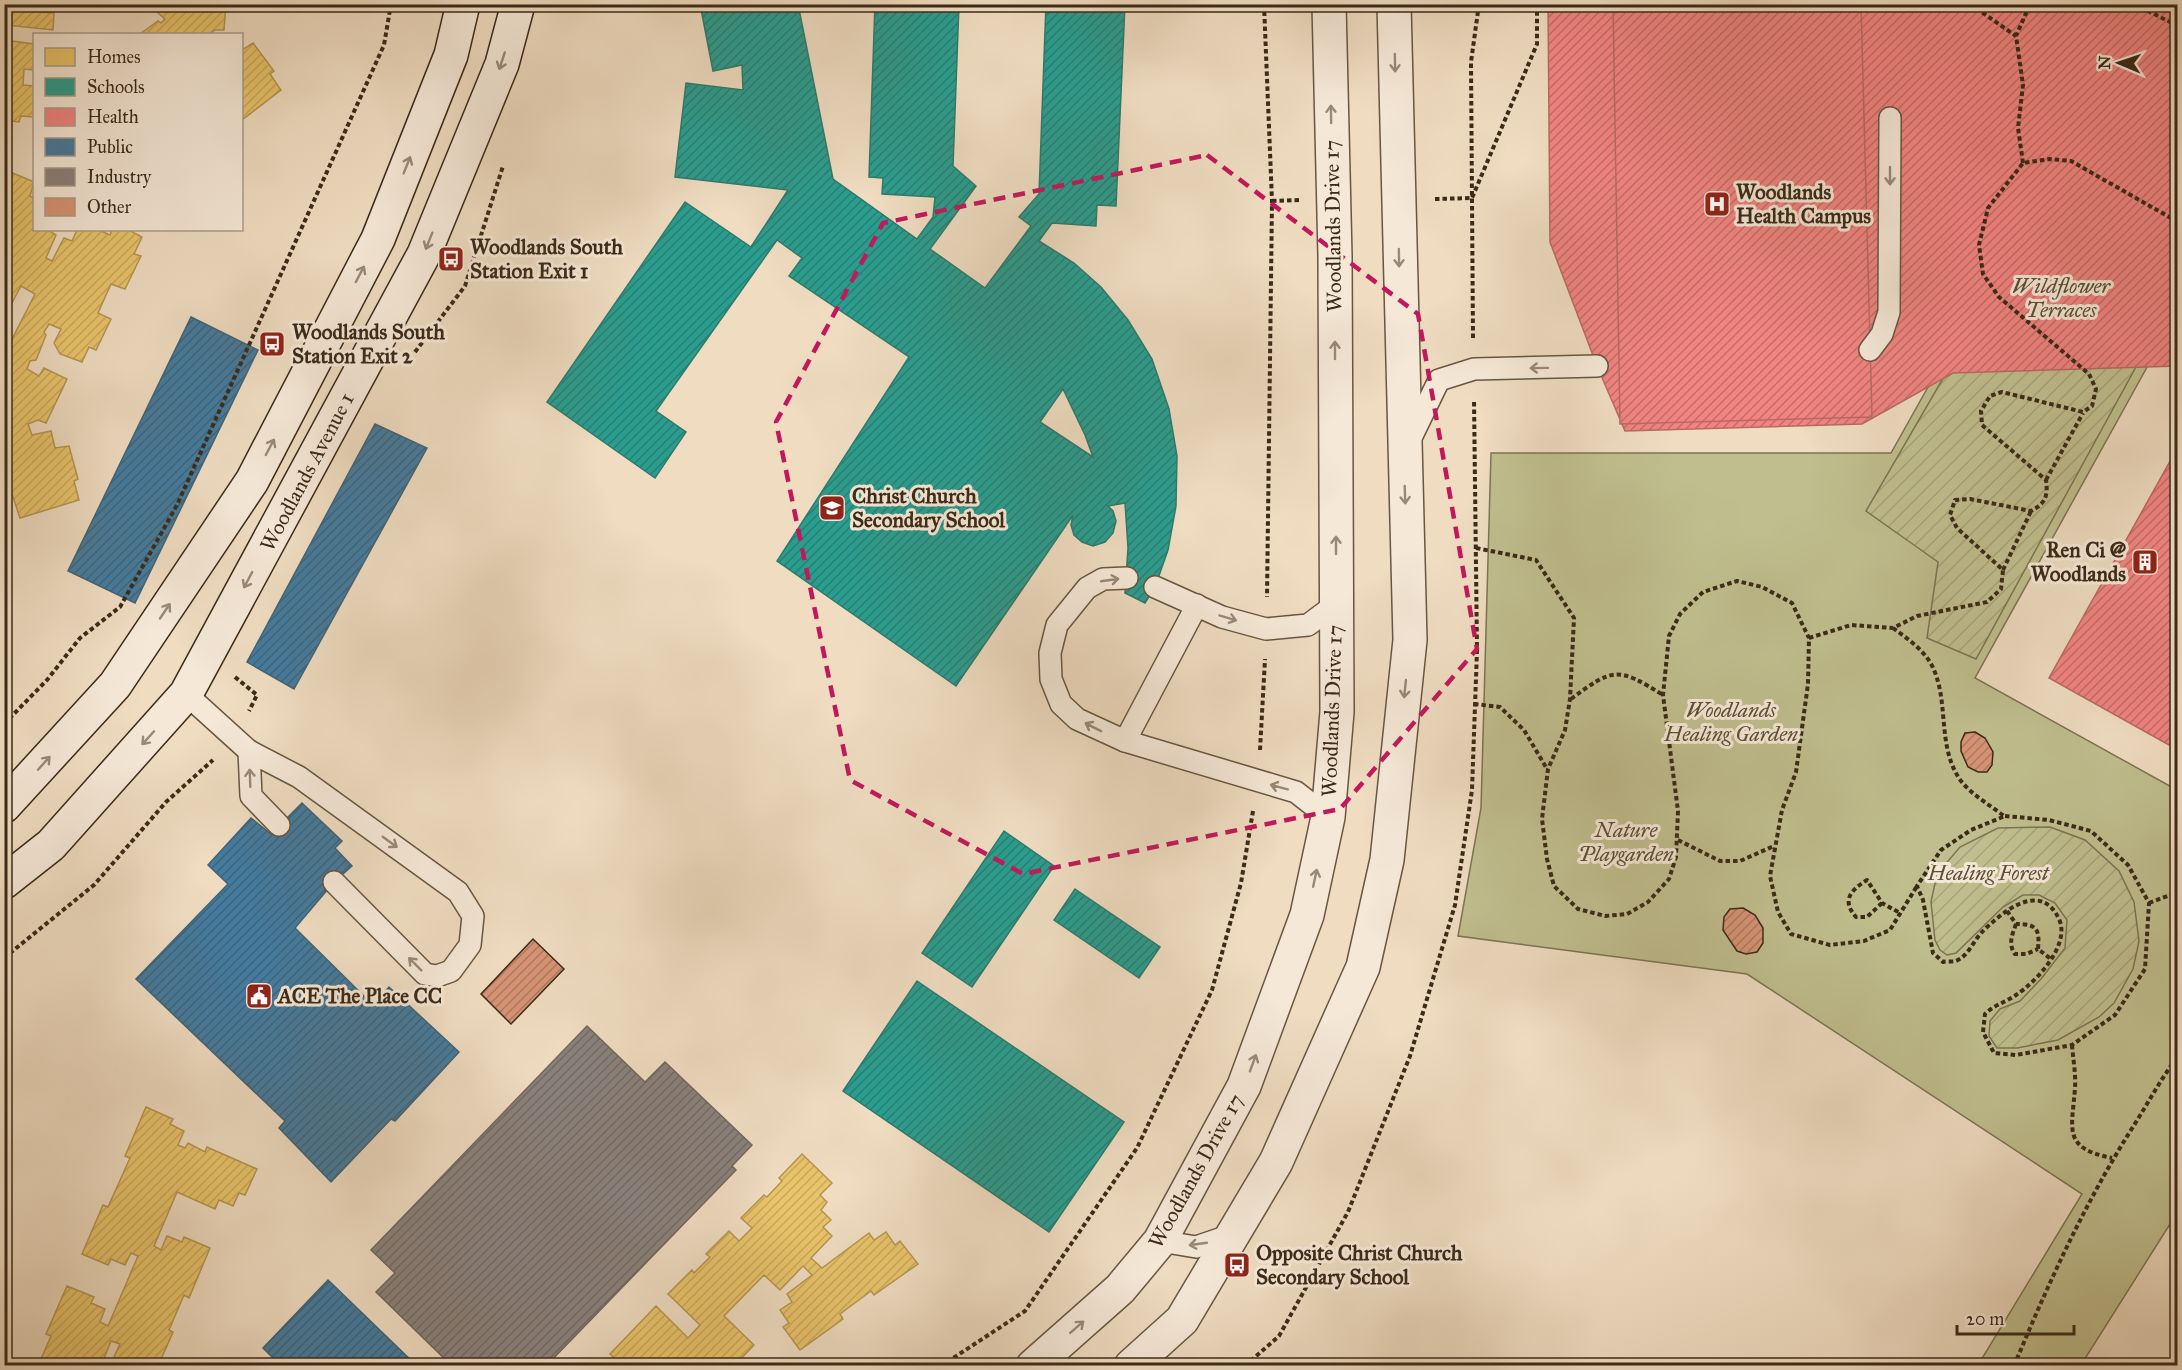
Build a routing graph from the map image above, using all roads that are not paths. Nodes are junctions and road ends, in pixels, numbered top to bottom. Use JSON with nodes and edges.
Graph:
{"nodes":[{"id":1,"x":463,"y":4,"type":"edge"},
{"id":2,"x":518,"y":4,"type":"edge"},
{"id":3,"x":1329,"y":4,"type":"edge"},
{"id":4,"x":1394,"y":4,"type":"edge"},
{"id":5,"x":1890,"y":118,"type":"dead end"},
{"id":6,"x":1870,"y":350,"type":"dead end"},
{"id":7,"x":1597,"y":366,"type":"dead end"},
{"id":8,"x":1404,"y":453,"type":"junction"},
{"id":9,"x":1127,"y":578,"type":"dead end"},
{"id":10,"x":1155,"y":587,"type":"dead end"},
{"id":11,"x":1336,"y":604,"type":"junction"},
{"id":12,"x":1197,"y":606,"type":"junction"},
{"id":13,"x":186,"y":694,"type":"junction"},
{"id":14,"x":1125,"y":741,"type":"junction"},
{"id":15,"x":249,"y":751,"type":"junction"},
{"id":16,"x":4,"y":806,"type":"edge"},
{"id":17,"x":1328,"y":817,"type":"junction"},
{"id":18,"x":279,"y":825,"type":"dead end"},
{"id":19,"x":4,"y":882,"type":"edge"},
{"id":20,"x":334,"y":882,"type":"dead end"},
{"id":21,"x":1234,"y":1234,"type":"junction"},
{"id":22,"x":1160,"y":1241,"type":"junction"},
{"id":23,"x":1033,"y":1365,"type":"edge"},
{"id":24,"x":1131,"y":1365,"type":"edge"}],
"edges":[{"from":16,"to":1,"type":"street","one_way":true},
{"from":2,"to":13,"type":"street","name":"Woodlands Avenue 1","one_way":true},
{"from":11,"to":3,"type":"street","name":"Woodlands Drive 17","one_way":true},
{"from":4,"to":8,"type":"street","one_way":true},
{"from":5,"to":6,"type":"lane","one_way":true},
{"from":7,"to":8,"type":"lane","one_way":true},
{"from":8,"to":21,"type":"street","one_way":true},
{"from":14,"to":9,"type":"lane","one_way":true},
{"from":10,"to":12,"type":"lane"},
{"from":12,"to":11,"type":"lane","one_way":true},
{"from":11,"to":17,"type":"street","name":"Woodlands Drive 17"},
{"from":12,"to":14,"type":"lane"},
{"from":13,"to":15,"type":"lane"},
{"from":13,"to":19,"type":"street","name":"Woodlands Avenue 1","one_way":true},
{"from":17,"to":14,"type":"lane","one_way":true},
{"from":18,"to":15,"type":"lane","one_way":true},
{"from":15,"to":20,"type":"lane","one_way":true},
{"from":22,"to":17,"type":"street","name":"Woodlands Drive 17","one_way":true},
{"from":21,"to":22,"type":"lane","one_way":true},
{"from":21,"to":24,"type":"street"},
{"from":23,"to":22,"type":"street","name":"Woodlands Drive 17","one_way":true}]}
